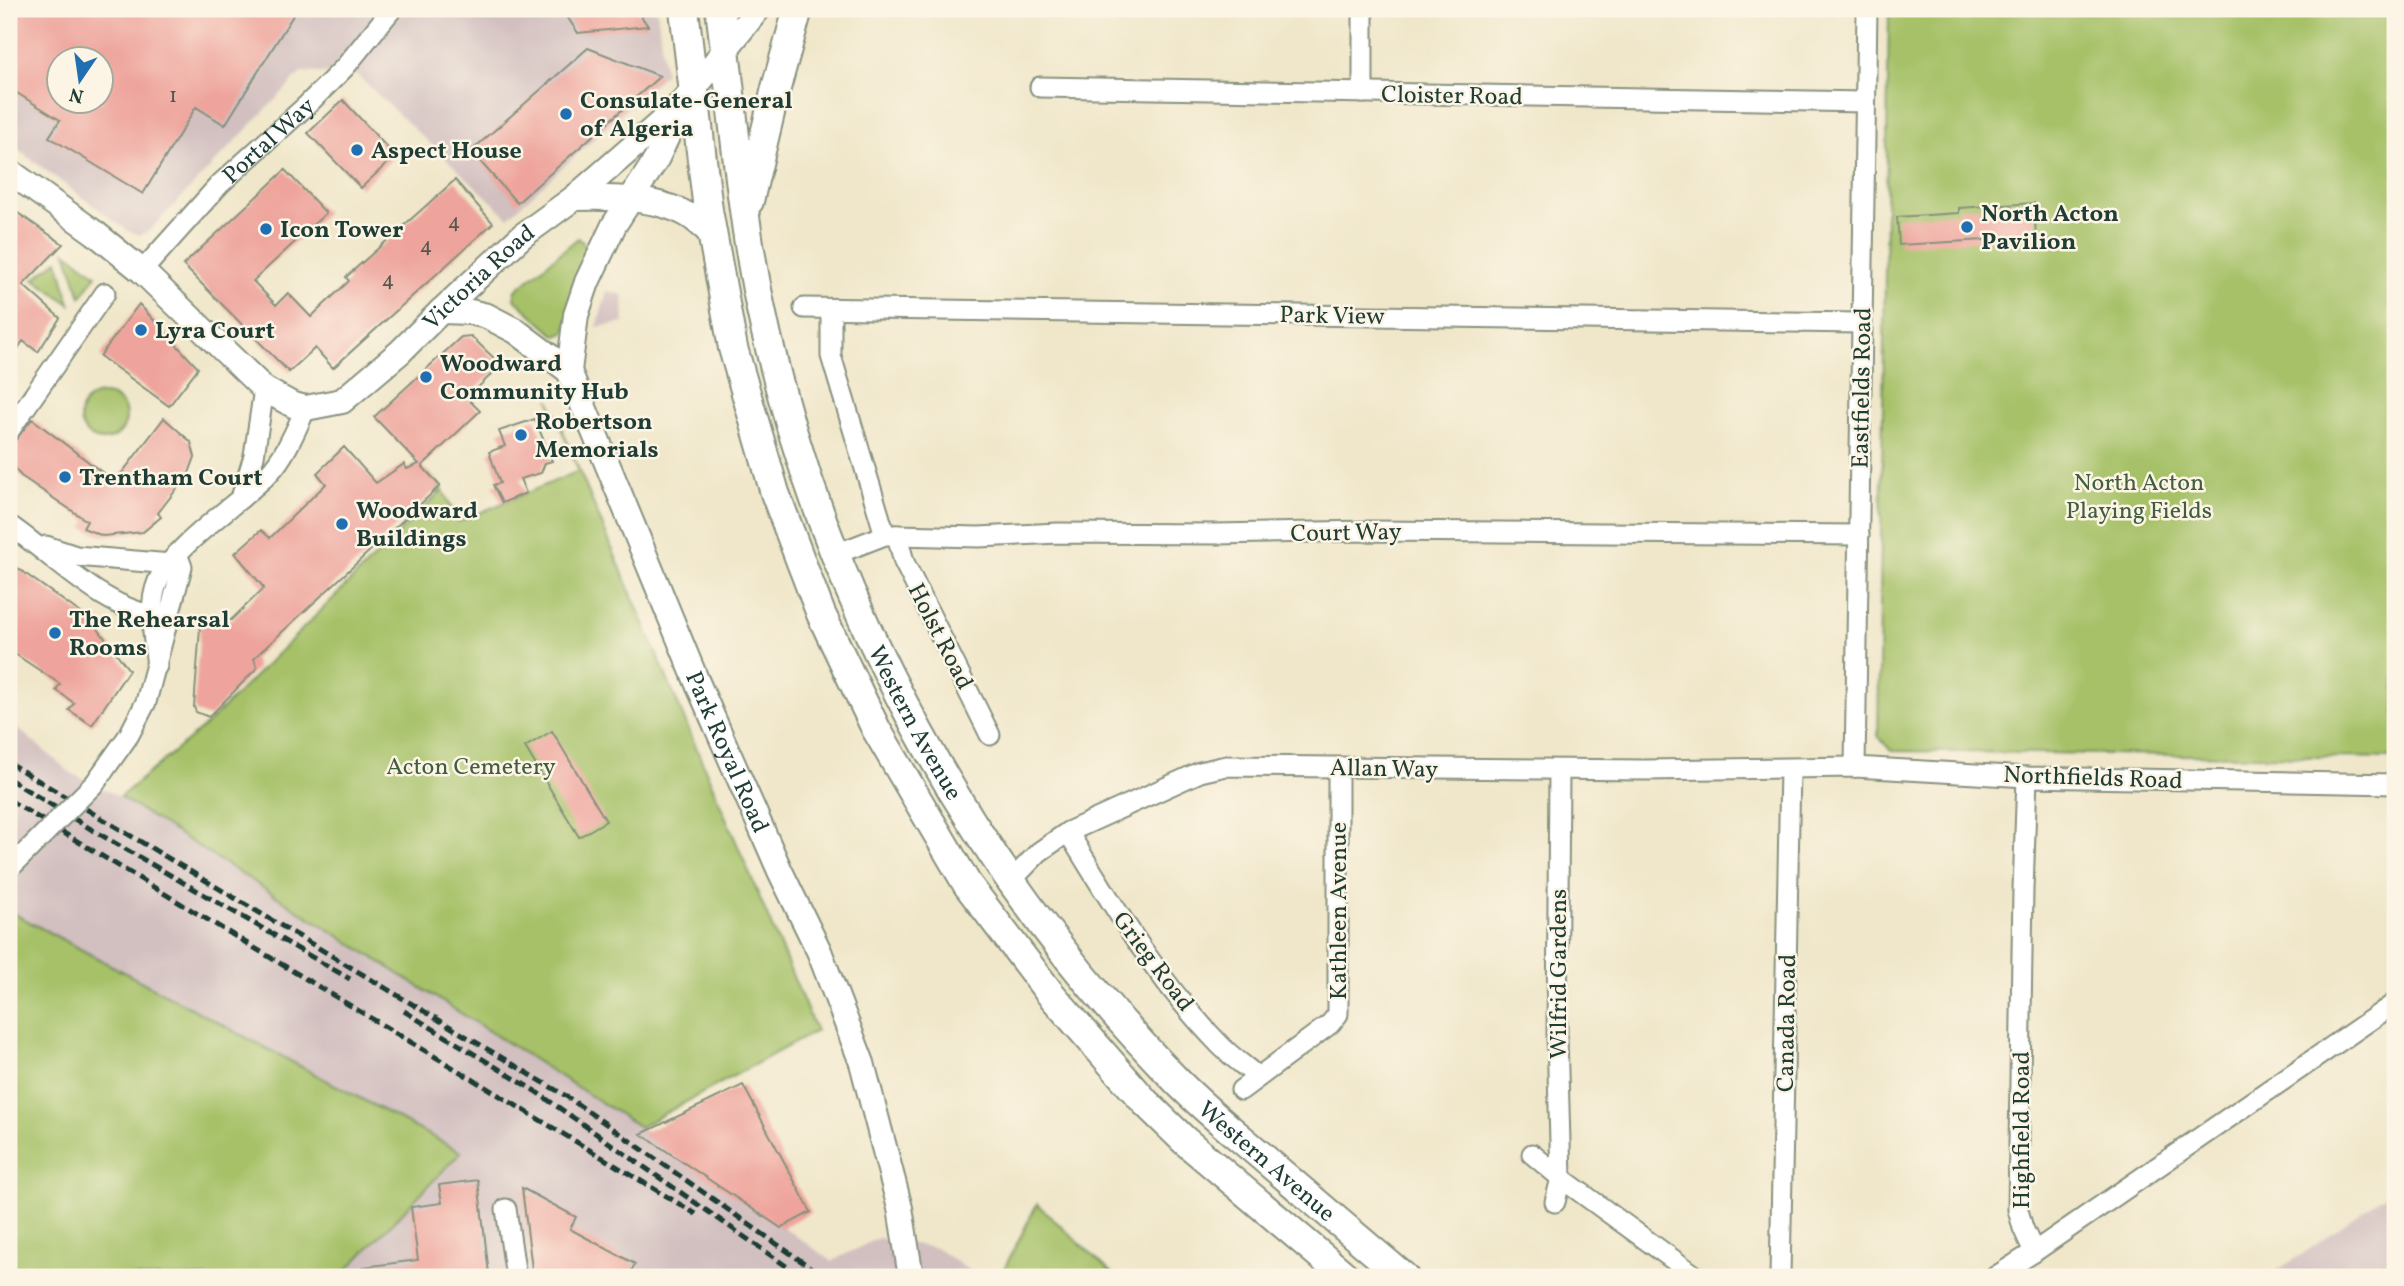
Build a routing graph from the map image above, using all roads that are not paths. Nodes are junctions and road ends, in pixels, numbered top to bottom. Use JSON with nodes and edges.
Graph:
{"nodes":[{"id":1,"x":392,"y":9,"type":"edge"},
{"id":2,"x":684,"y":9,"type":"edge"},
{"id":3,"x":720,"y":9,"type":"edge"},
{"id":4,"x":758,"y":9,"type":"edge"},
{"id":5,"x":798,"y":9,"type":"edge"},
{"id":6,"x":1363,"y":9,"type":"edge"},
{"id":7,"x":1867,"y":9,"type":"edge"},
{"id":8,"x":725,"y":50,"type":"junction"},
{"id":9,"x":1040,"y":88,"type":"dead end"},
{"id":10,"x":1363,"y":93,"type":"junction"},
{"id":11,"x":688,"y":96,"type":"junction"},
{"id":12,"x":1865,"y":102,"type":"junction"},
{"id":13,"x":9,"y":171,"type":"edge"},
{"id":14,"x":574,"y":198,"type":"junction"},
{"id":15,"x":631,"y":200,"type":"junction"},
{"id":16,"x":745,"y":218,"type":"junction"},
{"id":17,"x":713,"y":236,"type":"junction"},
{"id":18,"x":142,"y":271,"type":"junction"},
{"id":19,"x":105,"y":293,"type":"dead end"},
{"id":20,"x":804,"y":308,"type":"dead end"},
{"id":21,"x":831,"y":309,"type":"junction"},
{"id":22,"x":440,"y":312,"type":"junction"},
{"id":23,"x":1861,"y":323,"type":"junction"},
{"id":24,"x":569,"y":371,"type":"junction"},
{"id":25,"x":264,"y":390,"type":"junction"},
{"id":26,"x":306,"y":408,"type":"junction"},
{"id":27,"x":9,"y":431,"type":"edge"},
{"id":28,"x":241,"y":499,"type":"junction"},
{"id":29,"x":9,"y":525,"type":"edge"},
{"id":30,"x":891,"y":535,"type":"junction"},
{"id":31,"x":1859,"y":535,"type":"junction"},
{"id":32,"x":35,"y":543,"type":"junction"},
{"id":33,"x":836,"y":554,"type":"junction"},
{"id":34,"x":174,"y":559,"type":"junction"},
{"id":35,"x":160,"y":617,"type":"junction"},
{"id":36,"x":990,"y":735,"type":"dead end"},
{"id":37,"x":1856,"y":767,"type":"junction"},
{"id":38,"x":1338,"y":768,"type":"junction"},
{"id":39,"x":1790,"y":769,"type":"junction"},
{"id":40,"x":1559,"y":770,"type":"junction"},
{"id":41,"x":2027,"y":776,"type":"junction"},
{"id":42,"x":2395,"y":784,"type":"edge"},
{"id":43,"x":1068,"y":832,"type":"junction"},
{"id":44,"x":11,"y":867,"type":"edge"},
{"id":45,"x":1010,"y":882,"type":"junction"},
{"id":46,"x":2395,"y":1003,"type":"edge"},
{"id":47,"x":1258,"y":1077,"type":"junction"},
{"id":48,"x":1241,"y":1090,"type":"dead end"},
{"id":49,"x":1532,"y":1154,"type":"dead end"},
{"id":50,"x":1561,"y":1178,"type":"junction"},
{"id":51,"x":1555,"y":1202,"type":"dead end"},
{"id":52,"x":506,"y":1209,"type":"dead end"},
{"id":53,"x":2034,"y":1252,"type":"junction"},
{"id":54,"x":911,"y":1276,"type":"edge"},
{"id":55,"x":516,"y":1277,"type":"edge"},
{"id":56,"x":1346,"y":1277,"type":"edge"},
{"id":57,"x":1404,"y":1277,"type":"edge"},
{"id":58,"x":1697,"y":1277,"type":"edge"},
{"id":59,"x":1780,"y":1277,"type":"edge"},
{"id":60,"x":1995,"y":1277,"type":"edge"}],
"edges":[{"from":1,"to":18,"type":"street","name":"Portal Way"},
{"from":2,"to":11,"type":"highway","name":"Western Avenue"},
{"from":3,"to":8,"type":"highway","name":"Western Avenue"},
{"from":4,"to":8,"type":"main road","name":"Victoria Road"},
{"from":5,"to":16,"type":"highway"},
{"from":6,"to":10,"type":"street"},
{"from":7,"to":12,"type":"street","name":"Eastfields Road"},
{"from":8,"to":11,"type":"main road","name":"Victoria Road"},
{"from":8,"to":16,"type":"highway","name":"Western Avenue"},
{"from":9,"to":10,"type":"street","name":"Cloister Road"},
{"from":10,"to":12,"type":"street","name":"Cloister Road"},
{"from":11,"to":14,"type":"main road","name":"Victoria Road"},
{"from":11,"to":15,"type":"main road"},
{"from":11,"to":17,"type":"highway","name":"Western Avenue"},
{"from":12,"to":23,"type":"street","name":"Eastfields Road"},
{"from":13,"to":18,"type":"main road"},
{"from":14,"to":15,"type":"main road"},
{"from":14,"to":22,"type":"main road","name":"Victoria Road"},
{"from":15,"to":17,"type":"main road"},
{"from":15,"to":24,"type":"main road"},
{"from":16,"to":33,"type":"highway","name":"Western Avenue"},
{"from":17,"to":56,"type":"highway","name":"Western Avenue"},
{"from":18,"to":25,"type":"main road"},
{"from":19,"to":27,"type":"street"},
{"from":20,"to":21,"type":"street","name":"Park View"},
{"from":21,"to":23,"type":"street","name":"Park View"},
{"from":21,"to":30,"type":"street","name":"Holst Road"},
{"from":22,"to":24,"type":"main road"},
{"from":22,"to":26,"type":"main road","name":"Victoria Road"},
{"from":23,"to":31,"type":"street","name":"Eastfields Road"},
{"from":24,"to":54,"type":"main road","name":"Park Royal Road"},
{"from":25,"to":26,"type":"main road"},
{"from":25,"to":28,"type":"street"},
{"from":26,"to":28,"type":"street"},
{"from":28,"to":34,"type":"street"},
{"from":29,"to":32,"type":"street"},
{"from":30,"to":31,"type":"street","name":"Court Way"},
{"from":30,"to":33,"type":"street","name":"Court Way"},
{"from":30,"to":36,"type":"street","name":"Holst Road"},
{"from":31,"to":37,"type":"street","name":"Eastfields Road"},
{"from":32,"to":34,"type":"street"},
{"from":32,"to":35,"type":"street"},
{"from":33,"to":45,"type":"highway","name":"Western Avenue"},
{"from":34,"to":35,"type":"street"},
{"from":34,"to":35,"type":"street"},
{"from":35,"to":44,"type":"street","bridge":true},
{"from":37,"to":39,"type":"street","name":"Northfields Road"},
{"from":37,"to":41,"type":"street","name":"Northfields Road"},
{"from":38,"to":40,"type":"street","name":"Allan Way"},
{"from":38,"to":43,"type":"street","name":"Allan Way"},
{"from":38,"to":47,"type":"street","name":"Kathleen Avenue"},
{"from":39,"to":40,"type":"street","name":"Allan Way"},
{"from":39,"to":59,"type":"street","name":"Canada Road"},
{"from":40,"to":50,"type":"street","name":"Wilfrid Gardens"},
{"from":41,"to":42,"type":"street","name":"Northfields Road"},
{"from":41,"to":53,"type":"street","name":"Highfield Road"},
{"from":43,"to":45,"type":"street","name":"Allan Way"},
{"from":43,"to":47,"type":"street","name":"Grieg Road"},
{"from":45,"to":57,"type":"highway","name":"Western Avenue"},
{"from":46,"to":53,"type":"street","name":"Highfield Road"},
{"from":47,"to":48,"type":"street","name":"Kathleen Avenue"},
{"from":49,"to":50,"type":"street"},
{"from":50,"to":51,"type":"street","name":"Wilfrid Gardens"},
{"from":50,"to":58,"type":"street"},
{"from":52,"to":55,"type":"street"},
{"from":53,"to":60,"type":"street"}]}
